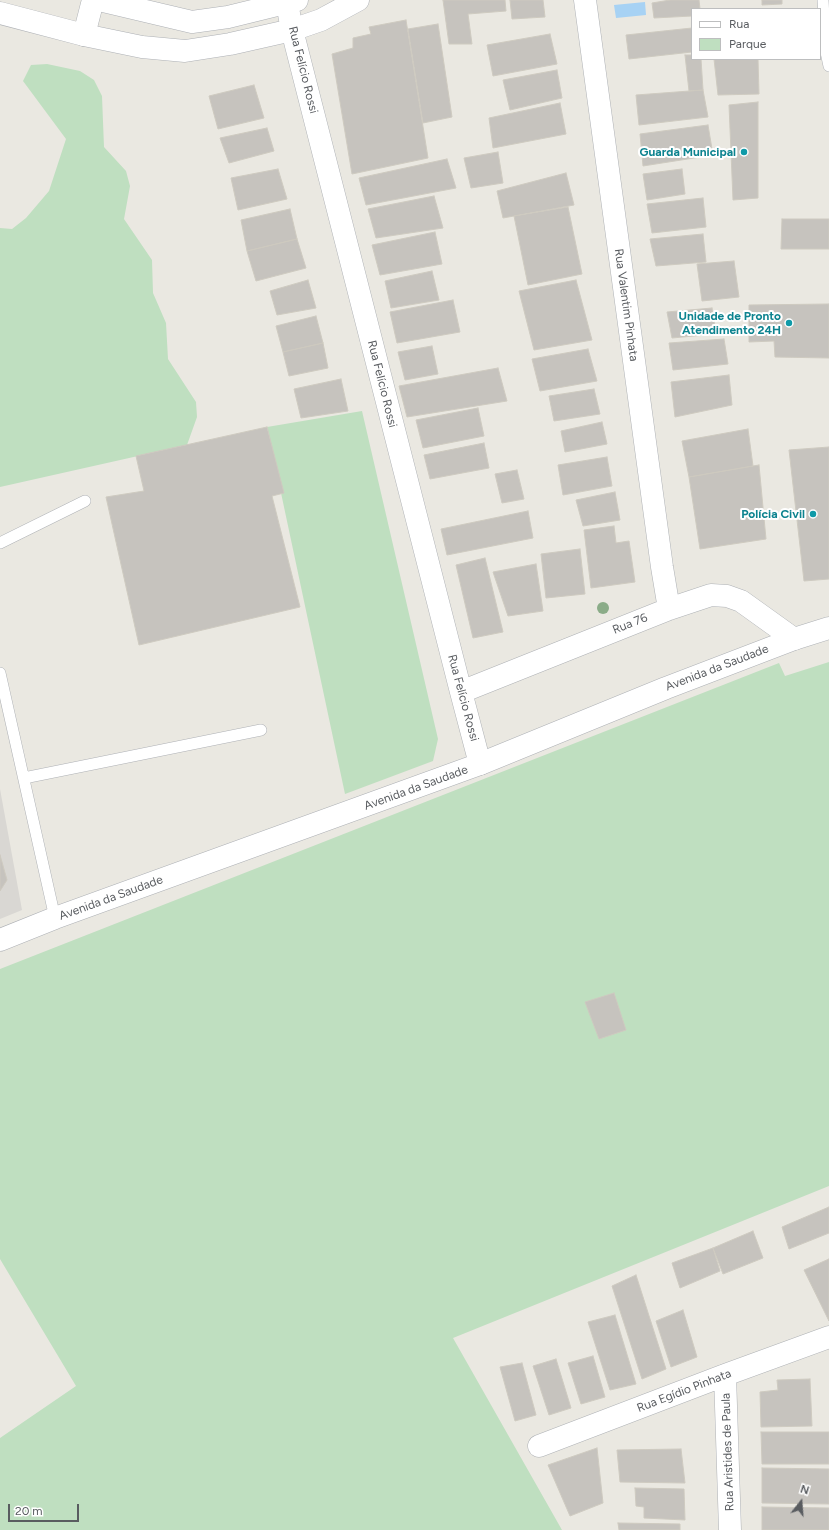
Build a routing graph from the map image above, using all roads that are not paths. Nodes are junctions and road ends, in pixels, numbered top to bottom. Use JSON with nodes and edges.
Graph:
{"nodes":[{"id":1,"x":93,"y":0,"type":"edge"},
{"id":2,"x":99,"y":0,"type":"edge"},
{"id":3,"x":358,"y":0,"type":"edge"},
{"id":4,"x":585,"y":0,"type":"edge"},
{"id":5,"x":823,"y":0,"type":"edge"},
{"id":6,"x":292,"y":2,"type":"edge"},
{"id":7,"x":3,"y":17,"type":"edge"},
{"id":8,"x":292,"y":30,"type":"junction"},
{"id":9,"x":84,"y":35,"type":"junction"},
{"id":10,"x":829,"y":66,"type":"edge"},
{"id":11,"x":85,"y":501,"type":"dead end"},
{"id":12,"x":0,"y":543,"type":"edge"},
{"id":13,"x":669,"y":609,"type":"junction"},
{"id":14,"x":829,"y":628,"type":"edge"},
{"id":15,"x":794,"y":639,"type":"junction"},
{"id":16,"x":0,"y":673,"type":"edge"},
{"id":17,"x":461,"y":692,"type":"junction"},
{"id":18,"x":261,"y":730,"type":"dead end"},
{"id":19,"x":480,"y":764,"type":"junction"},
{"id":20,"x":24,"y":778,"type":"junction"},
{"id":21,"x":55,"y":918,"type":"junction"},
{"id":22,"x":0,"y":940,"type":"edge"},
{"id":23,"x":829,"y":1337,"type":"edge"},
{"id":24,"x":726,"y":1375,"type":"junction"},
{"id":25,"x":539,"y":1446,"type":"dead end"},
{"id":26,"x":730,"y":1530,"type":"edge"}],
"edges":[{"from":1,"to":9,"type":"street"},
{"from":2,"to":6,"type":"street"},
{"from":3,"to":8,"type":"street"},
{"from":4,"to":13,"type":"street","name":"Rua Valentim Pinhata"},
{"from":5,"to":10,"type":"lane"},
{"from":6,"to":8,"type":"street","name":"Rua Felício Rossi"},
{"from":7,"to":9,"type":"street"},
{"from":8,"to":9,"type":"street"},
{"from":8,"to":17,"type":"street","name":"Rua Felício Rossi"},
{"from":11,"to":12,"type":"lane"},
{"from":13,"to":15,"type":"street","name":"Rua 76"},
{"from":13,"to":17,"type":"street","name":"Rua 76"},
{"from":14,"to":15,"type":"street","name":"Avenida da Saudade"},
{"from":15,"to":19,"type":"street","name":"Avenida da Saudade"},
{"from":16,"to":20,"type":"lane"},
{"from":17,"to":19,"type":"street","name":"Rua Felício Rossi"},
{"from":18,"to":20,"type":"lane"},
{"from":19,"to":21,"type":"street","name":"Avenida da Saudade"},
{"from":20,"to":21,"type":"lane"},
{"from":21,"to":22,"type":"street","name":"Avenida da Saudade"},
{"from":23,"to":24,"type":"street","name":"Rua Egídio Pinhata"},
{"from":24,"to":25,"type":"street","name":"Rua Egídio Pinhata"},
{"from":24,"to":26,"type":"street","name":"Rua Aristides de Paula"}]}
